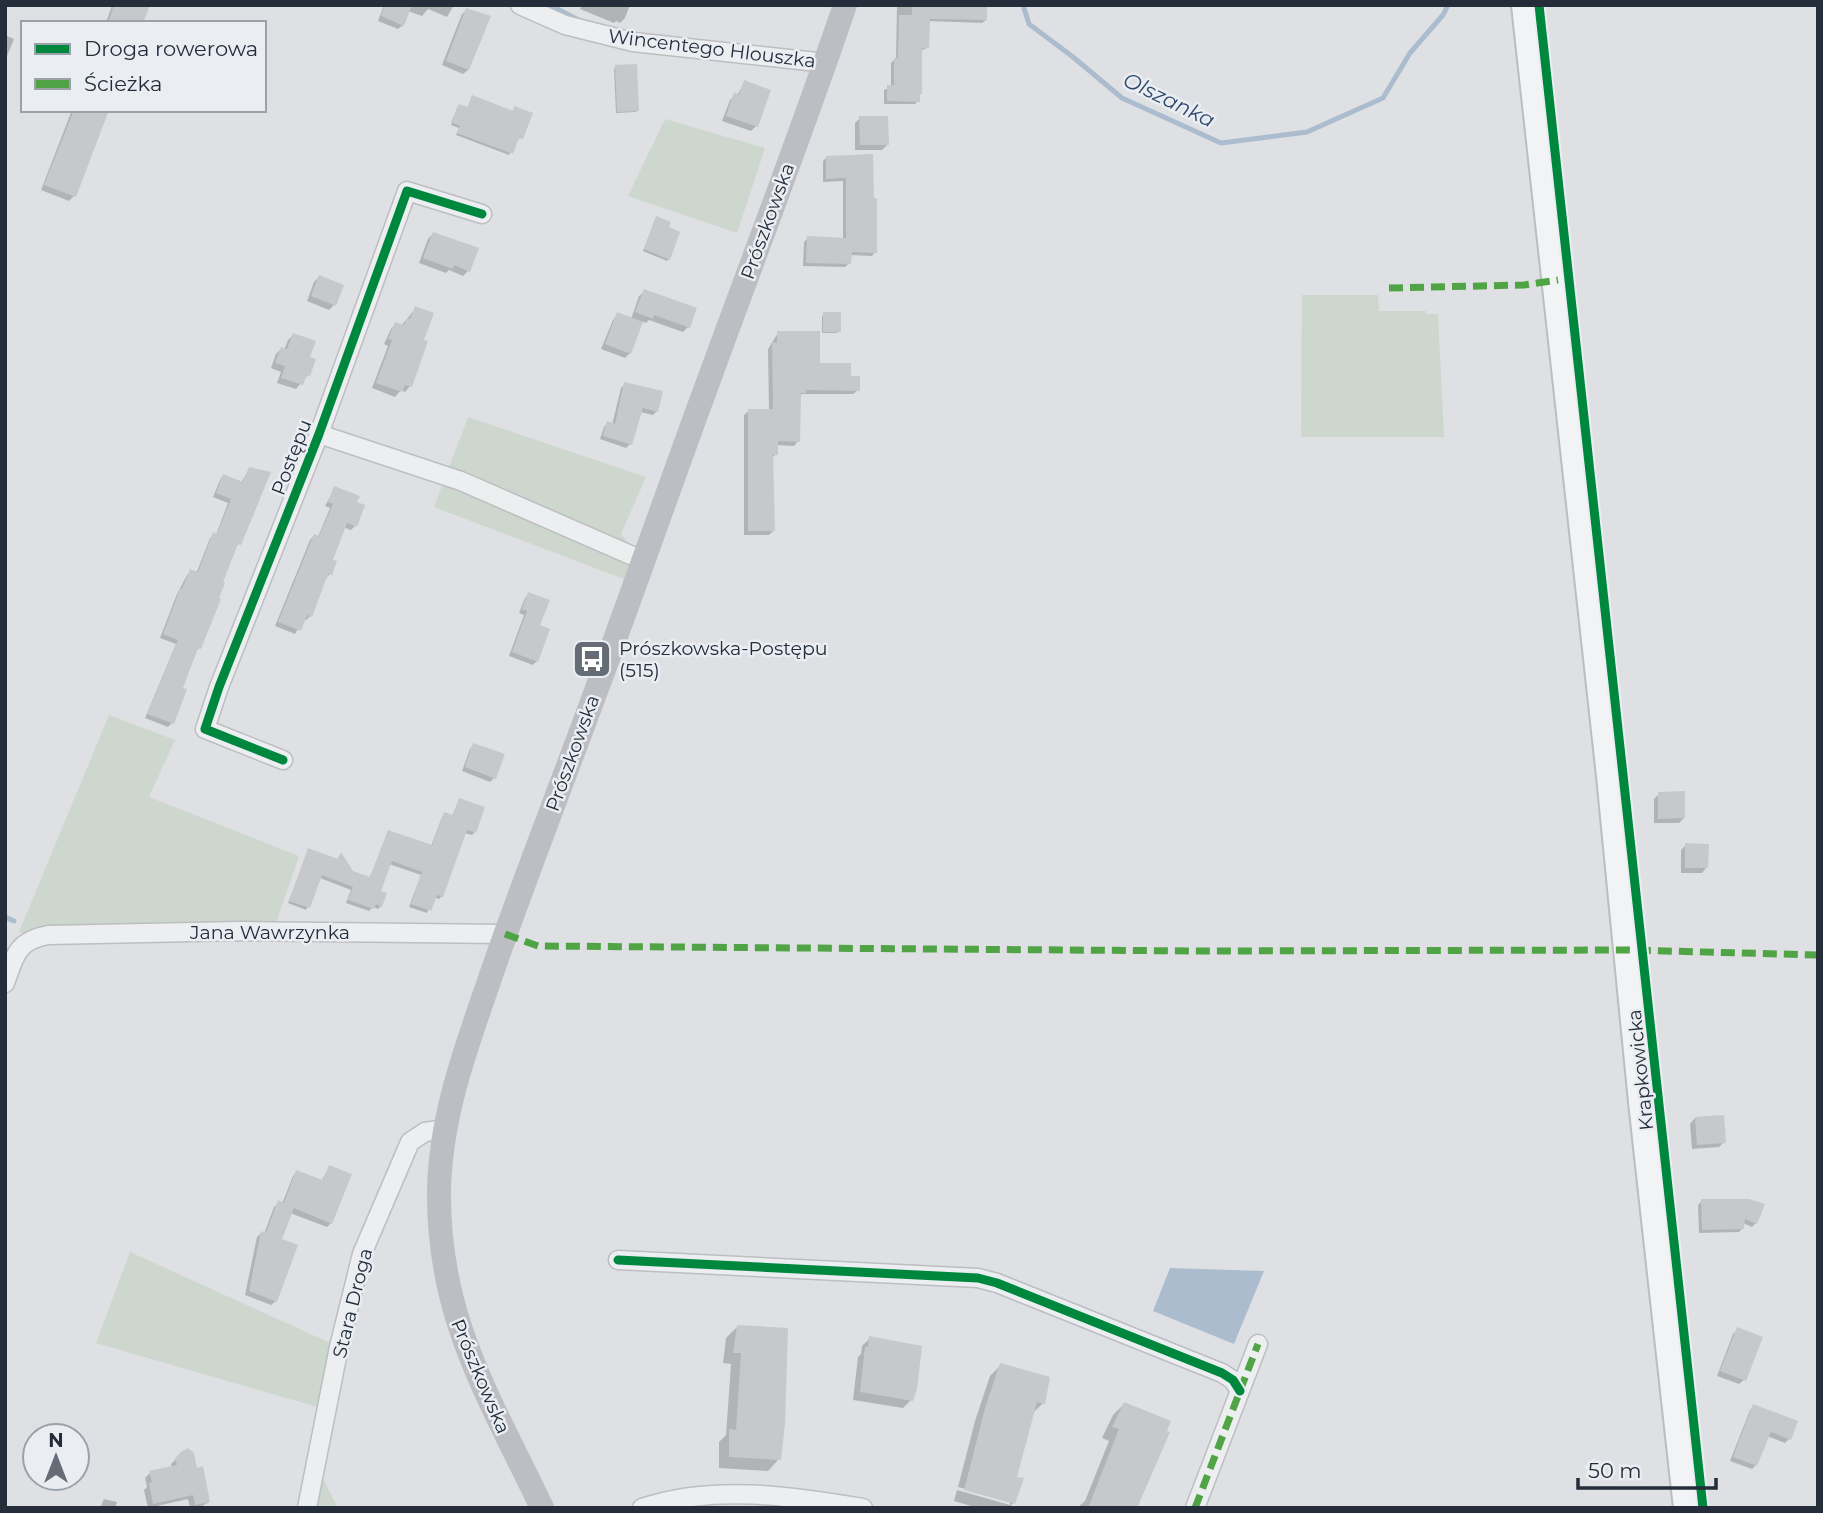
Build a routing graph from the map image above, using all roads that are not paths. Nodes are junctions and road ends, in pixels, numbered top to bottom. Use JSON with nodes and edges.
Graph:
{"nodes":[{"id":1,"x":520,"y":5,"type":"edge"},
{"id":2,"x":845,"y":5,"type":"edge"},
{"id":3,"x":1526,"y":5,"type":"edge"},
{"id":4,"x":826,"y":63,"type":"junction"},
{"id":5,"x":482,"y":214,"type":"dead end"},
{"id":6,"x":319,"y":434,"type":"junction"},
{"id":7,"x":642,"y":560,"type":"junction"},
{"id":8,"x":282,"y":760,"type":"dead end"},
{"id":9,"x":505,"y":934,"type":"junction"},
{"id":10,"x":5,"y":983,"type":"edge"},
{"id":11,"x":445,"y":1129,"type":"junction"},
{"id":12,"x":618,"y":1260,"type":"dead end"},
{"id":13,"x":1258,"y":1344,"type":"dead end"},
{"id":14,"x":1240,"y":1391,"type":"junction"},
{"id":15,"x":307,"y":1508,"type":"edge"},
{"id":16,"x":542,"y":1508,"type":"edge"},
{"id":17,"x":642,"y":1508,"type":"edge"},
{"id":18,"x":863,"y":1508,"type":"edge"},
{"id":19,"x":1195,"y":1508,"type":"edge"},
{"id":20,"x":1688,"y":1508,"type":"edge"}],
"edges":[{"from":1,"to":4,"type":"street","name":"Wincentego Hlouszka"},
{"from":2,"to":4,"type":"main road","name":"Prószkowska"},
{"from":3,"to":20,"type":"main road","name":"Krapkowicka"},
{"from":4,"to":7,"type":"main road","name":"Prószkowska"},
{"from":5,"to":6,"type":"street","name":"Postępu"},
{"from":6,"to":7,"type":"street","name":"Postępu"},
{"from":6,"to":8,"type":"street","name":"Postępu"},
{"from":7,"to":9,"type":"main road","name":"Prószkowska"},
{"from":9,"to":10,"type":"street","name":"Jana Wawrzynka"},
{"from":9,"to":11,"type":"main road","name":"Prószkowska"},
{"from":11,"to":15,"type":"street","name":"Stara Droga"},
{"from":11,"to":16,"type":"main road","name":"Prószkowska"},
{"from":12,"to":14,"type":"street"},
{"from":13,"to":14,"type":"street"},
{"from":14,"to":19,"type":"street"},
{"from":17,"to":18,"type":"street"}]}
